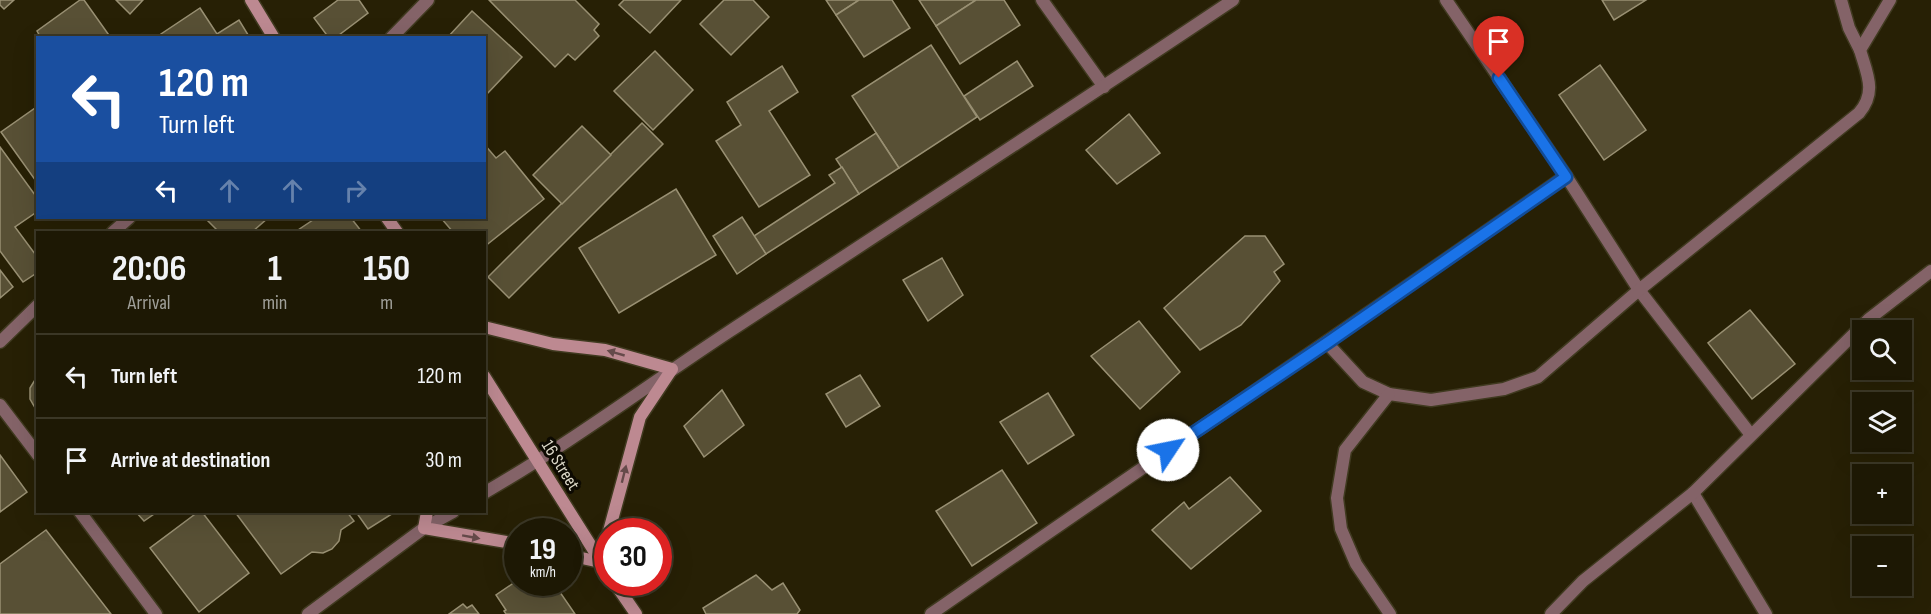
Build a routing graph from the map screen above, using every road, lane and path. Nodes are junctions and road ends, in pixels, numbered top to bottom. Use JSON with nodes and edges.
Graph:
{"nodes":[{"id":1,"x":251,"y":0,"type":"edge"},
{"id":2,"x":428,"y":0,"type":"edge"},
{"id":3,"x":1042,"y":0,"type":"edge"},
{"id":4,"x":1233,"y":0,"type":"edge"},
{"id":5,"x":1446,"y":0,"type":"edge"},
{"id":6,"x":1841,"y":0,"type":"edge"},
{"id":7,"x":1890,"y":0,"type":"edge"},
{"id":8,"x":273,"y":36,"type":"edge"},
{"id":9,"x":393,"y":36,"type":"edge"},
{"id":10,"x":1860,"y":50,"type":"junction"},
{"id":11,"x":1104,"y":87,"type":"junction"},
{"id":12,"x":1566,"y":177,"type":"junction"},
{"id":13,"x":128,"y":219,"type":"edge"},
{"id":14,"x":114,"y":231,"type":"edge"},
{"id":15,"x":1931,"y":271,"type":"edge"},
{"id":16,"x":1639,"y":290,"type":"junction"},
{"id":17,"x":36,"y":307,"type":"edge"},
{"id":18,"x":486,"y":327,"type":"edge"},
{"id":19,"x":0,"y":342,"type":"edge"},
{"id":20,"x":1327,"y":343,"type":"junction"},
{"id":21,"x":672,"y":369,"type":"junction"},
{"id":22,"x":486,"y":379,"type":"edge"},
{"id":23,"x":1389,"y":394,"type":"junction"},
{"id":24,"x":0,"y":405,"type":"edge"},
{"id":25,"x":1751,"y":435,"type":"junction"},
{"id":26,"x":36,"y":452,"type":"edge"},
{"id":27,"x":537,"y":462,"type":"junction"},
{"id":28,"x":486,"y":492,"type":"edge"},
{"id":29,"x":1693,"y":493,"type":"junction"},
{"id":30,"x":81,"y":513,"type":"edge"},
{"id":31,"x":427,"y":513,"type":"edge"},
{"id":32,"x":451,"y":513,"type":"edge"},
{"id":33,"x":613,"y":518,"type":"edge"},
{"id":34,"x":424,"y":528,"type":"junction"},
{"id":35,"x":504,"y":542,"type":"edge"},
{"id":36,"x":594,"y":551,"type":"edge"},
{"id":37,"x":624,"y":596,"type":"edge"},
{"id":38,"x":156,"y":614,"type":"edge"},
{"id":39,"x":308,"y":614,"type":"edge"},
{"id":40,"x":636,"y":614,"type":"edge"},
{"id":41,"x":932,"y":614,"type":"edge"},
{"id":42,"x":1390,"y":614,"type":"edge"},
{"id":43,"x":1551,"y":614,"type":"edge"},
{"id":44,"x":1766,"y":614,"type":"edge"}],
"edges":[{"from":1,"to":8,"type":"street"},
{"from":2,"to":9,"type":"street"},
{"from":3,"to":11,"type":"street"},
{"from":4,"to":11,"type":"street"},
{"from":5,"to":12,"type":"street"},
{"from":6,"to":10,"type":"street"},
{"from":7,"to":10,"type":"street"},
{"from":10,"to":16,"type":"street"},
{"from":11,"to":21,"type":"street"},
{"from":12,"to":16,"type":"street"},
{"from":12,"to":20,"type":"street"},
{"from":13,"to":14,"type":"street"},
{"from":15,"to":25,"type":"street"},
{"from":16,"to":23,"type":"street"},
{"from":16,"to":25,"type":"street"},
{"from":17,"to":19,"type":"street"},
{"from":21,"to":18,"type":"street","one_way":true},
{"from":20,"to":23,"type":"street"},
{"from":20,"to":41,"type":"street"},
{"from":21,"to":27,"type":"street"},
{"from":33,"to":21,"type":"street","one_way":true},
{"from":22,"to":27,"type":"street","name":"16 Street"},
{"from":23,"to":42,"type":"street"},
{"from":24,"to":26,"type":"street"},
{"from":25,"to":29,"type":"street"},
{"from":27,"to":28,"type":"street"},
{"from":27,"to":36,"type":"street","name":"16 Street"},
{"from":29,"to":43,"type":"street"},
{"from":29,"to":44,"type":"street"},
{"from":30,"to":38,"type":"street"},
{"from":31,"to":34,"type":"street"},
{"from":32,"to":34,"type":"street"},
{"from":34,"to":35,"type":"street","one_way":true},
{"from":34,"to":39,"type":"street"},
{"from":37,"to":40,"type":"street"}]}
